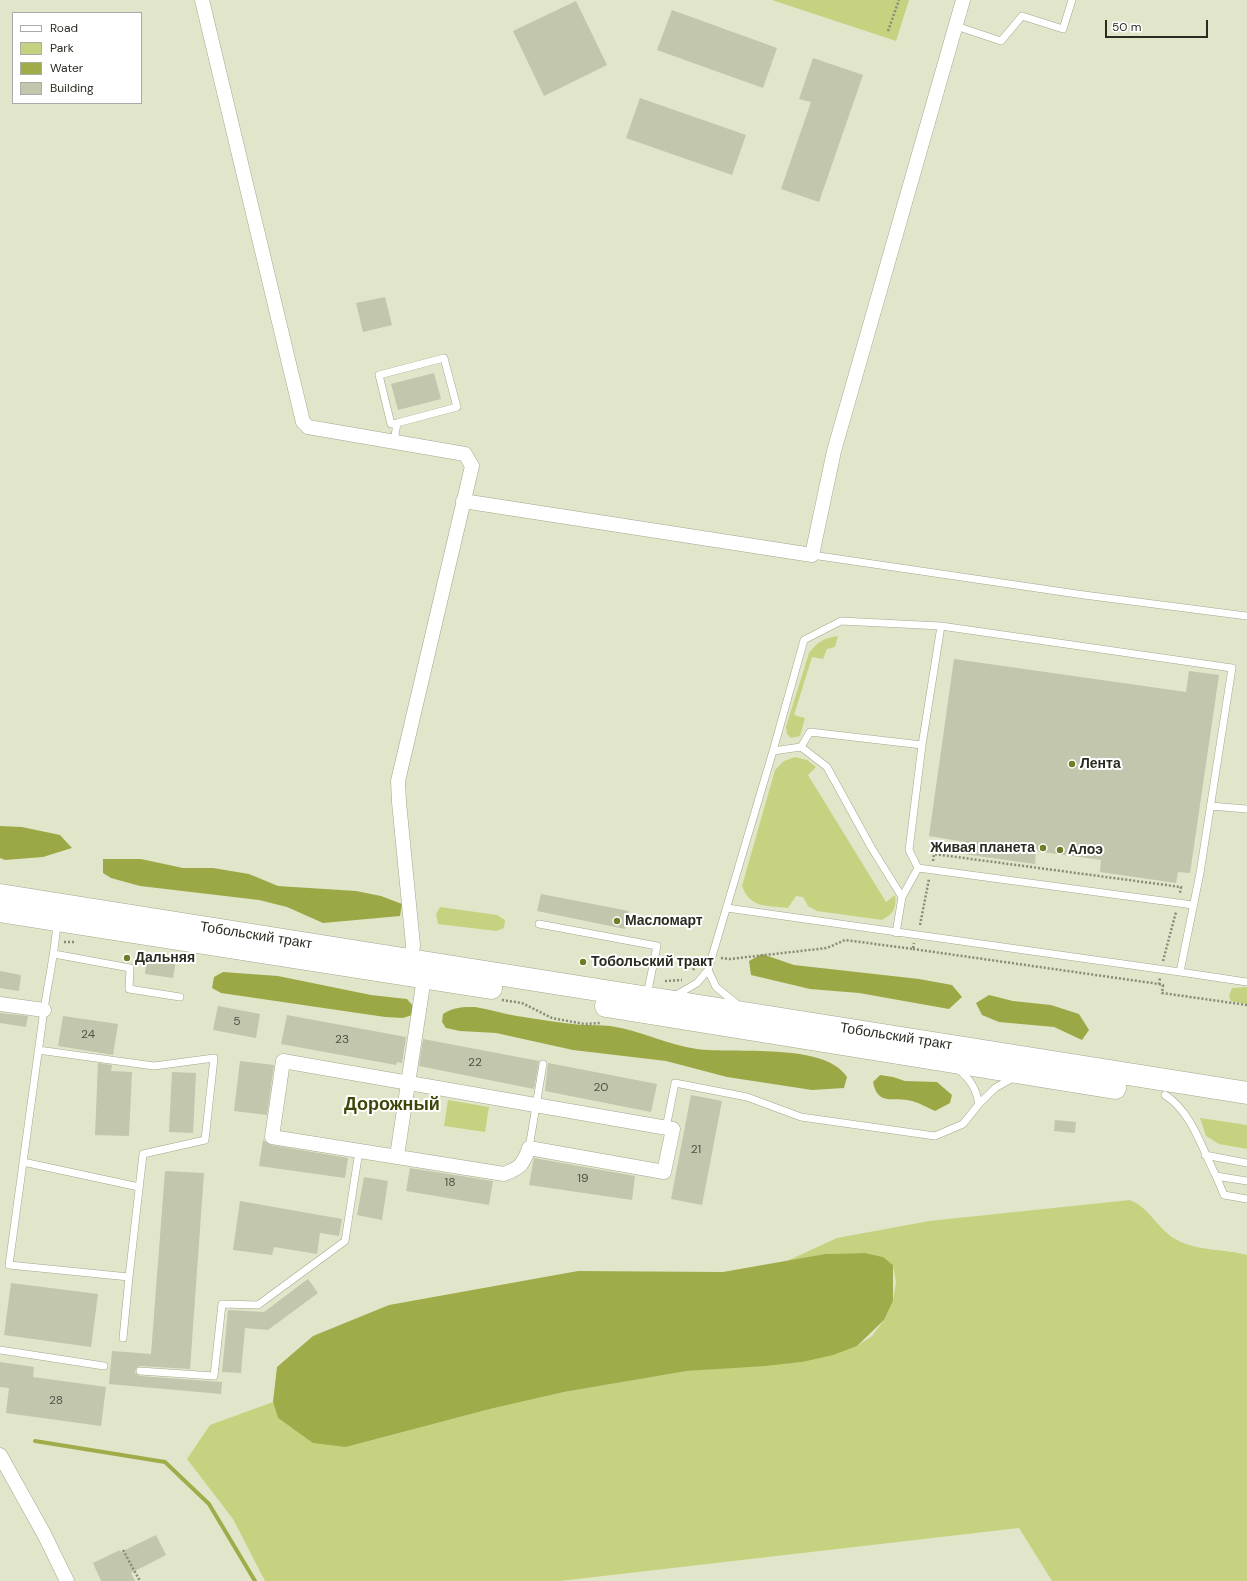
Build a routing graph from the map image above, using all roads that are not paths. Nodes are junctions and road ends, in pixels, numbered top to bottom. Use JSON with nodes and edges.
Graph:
{"nodes":[{"id":1,"x":202,"y":0,"type":"edge"},
{"id":2,"x":963,"y":0,"type":"edge"},
{"id":3,"x":1072,"y":0,"type":"edge"},
{"id":4,"x":956,"y":26,"type":"junction"},
{"id":5,"x":398,"y":423,"type":"junction"},
{"id":6,"x":394,"y":442,"type":"junction"},
{"id":7,"x":463,"y":501,"type":"junction"},
{"id":8,"x":812,"y":555,"type":"junction"},
{"id":9,"x":1247,"y":616,"type":"edge"},
{"id":10,"x":941,"y":626,"type":"junction"},
{"id":11,"x":922,"y":745,"type":"junction"},
{"id":12,"x":801,"y":747,"type":"junction"},
{"id":13,"x":773,"y":751,"type":"junction"},
{"id":14,"x":1210,"y":806,"type":"junction"},
{"id":15,"x":1247,"y":809,"type":"edge"},
{"id":16,"x":918,"y":868,"type":"junction"},
{"id":17,"x":0,"y":895,"type":"edge"},
{"id":18,"x":902,"y":897,"type":"junction"},
{"id":19,"x":1193,"y":905,"type":"junction"},
{"id":20,"x":726,"y":908,"type":"junction"},
{"id":21,"x":0,"y":911,"type":"edge"},
{"id":22,"x":58,"y":912,"type":"junction"},
{"id":23,"x":539,"y":924,"type":"dead end"},
{"id":24,"x":896,"y":933,"type":"junction"},
{"id":25,"x":54,"y":954,"type":"junction"},
{"id":26,"x":411,"y":960,"type":"junction"},
{"id":27,"x":708,"y":970,"type":"junction"},
{"id":28,"x":1180,"y":972,"type":"junction"},
{"id":29,"x":424,"y":978,"type":"junction"},
{"id":30,"x":1247,"y":982,"type":"edge"},
{"id":31,"x":180,"y":997,"type":"dead end"},
{"id":32,"x":647,"y":998,"type":"junction"},
{"id":33,"x":0,"y":1004,"type":"edge"},
{"id":34,"x":44,"y":1010,"type":"junction"},
{"id":35,"x":753,"y":1014,"type":"junction"},
{"id":36,"x":38,"y":1050,"type":"junction"},
{"id":37,"x":950,"y":1062,"type":"junction"},
{"id":38,"x":543,"y":1064,"type":"dead end"},
{"id":39,"x":1024,"y":1074,"type":"junction"},
{"id":40,"x":407,"y":1082,"type":"junction"},
{"id":41,"x":1247,"y":1093,"type":"edge"},
{"id":42,"x":1165,"y":1095,"type":"junction"},
{"id":43,"x":979,"y":1104,"type":"junction"},
{"id":44,"x":536,"y":1105,"type":"junction"},
{"id":45,"x":1247,"y":1108,"type":"edge"},
{"id":46,"x":666,"y":1128,"type":"junction"},
{"id":47,"x":529,"y":1148,"type":"junction"},
{"id":48,"x":359,"y":1151,"type":"junction"},
{"id":49,"x":1205,"y":1155,"type":"junction"},
{"id":50,"x":397,"y":1156,"type":"junction"},
{"id":51,"x":23,"y":1162,"type":"junction"},
{"id":52,"x":1247,"y":1163,"type":"edge"},
{"id":53,"x":1216,"y":1176,"type":"junction"},
{"id":54,"x":1247,"y":1181,"type":"edge"},
{"id":55,"x":139,"y":1187,"type":"junction"},
{"id":56,"x":1247,"y":1199,"type":"edge"},
{"id":57,"x":130,"y":1277,"type":"junction"},
{"id":58,"x":124,"y":1338,"type":"dead end"},
{"id":59,"x":0,"y":1350,"type":"edge"},
{"id":60,"x":104,"y":1366,"type":"dead end"},
{"id":61,"x":140,"y":1371,"type":"dead end"},
{"id":62,"x":0,"y":1455,"type":"edge"},
{"id":63,"x":67,"y":1581,"type":"edge"}],
"edges":[{"from":1,"to":6,"type":"street"},
{"from":2,"to":4,"type":"street"},
{"from":3,"to":4,"type":"lane"},
{"from":4,"to":8,"type":"street"},
{"from":5,"to":5,"type":"lane"},
{"from":5,"to":6,"type":"lane"},
{"from":6,"to":7,"type":"street"},
{"from":7,"to":8,"type":"street"},
{"from":7,"to":26,"type":"street"},
{"from":8,"to":9,"type":"lane"},
{"from":10,"to":11,"type":"lane"},
{"from":10,"to":13,"type":"lane"},
{"from":10,"to":14,"type":"lane"},
{"from":11,"to":12,"type":"lane"},
{"from":11,"to":16,"type":"lane"},
{"from":12,"to":13,"type":"lane"},
{"from":12,"to":18,"type":"lane"},
{"from":13,"to":20,"type":"lane"},
{"from":14,"to":15,"type":"lane"},
{"from":14,"to":19,"type":"lane"},
{"from":16,"to":18,"type":"lane"},
{"from":16,"to":19,"type":"lane"},
{"from":17,"to":22,"type":"main road","name":"Тобольский тракт"},
{"from":18,"to":24,"type":"lane"},
{"from":19,"to":28,"type":"lane"},
{"from":20,"to":24,"type":"lane"},
{"from":20,"to":27,"type":"lane"},
{"from":21,"to":22,"type":"main road","name":"Тобольский тракт"},
{"from":22,"to":25,"type":"lane"},
{"from":22,"to":26,"type":"main road","name":"Тобольский тракт"},
{"from":22,"to":29,"type":"main road","name":"Тобольский тракт"},
{"from":23,"to":32,"type":"lane"},
{"from":24,"to":28,"type":"lane"},
{"from":25,"to":31,"type":"lane"},
{"from":25,"to":34,"type":"lane"},
{"from":26,"to":32,"type":"main road","name":"Тобольский тракт"},
{"from":27,"to":32,"type":"lane"},
{"from":27,"to":35,"type":"lane"},
{"from":28,"to":30,"type":"lane"},
{"from":29,"to":37,"type":"main road","name":"Тобольский тракт"},
{"from":29,"to":40,"type":"street"},
{"from":32,"to":35,"type":"main road","name":"Тобольский тракт"},
{"from":33,"to":34,"type":"street"},
{"from":34,"to":36,"type":"lane"},
{"from":35,"to":41,"type":"main road","name":"Тобольский тракт"},
{"from":36,"to":51,"type":"lane"},
{"from":36,"to":55,"type":"lane"},
{"from":37,"to":39,"type":"main road","name":"Тобольский тракт"},
{"from":37,"to":43,"type":"lane"},
{"from":38,"to":44,"type":"lane"},
{"from":39,"to":42,"type":"main road","name":"Тобольский тракт"},
{"from":39,"to":43,"type":"lane"},
{"from":40,"to":44,"type":"street"},
{"from":40,"to":48,"type":"street"},
{"from":40,"to":50,"type":"street"},
{"from":42,"to":45,"type":"main road","name":"Тобольский тракт"},
{"from":42,"to":49,"type":"lane"},
{"from":43,"to":46,"type":"lane"},
{"from":44,"to":46,"type":"street"},
{"from":44,"to":47,"type":"lane"},
{"from":46,"to":47,"type":"street"},
{"from":47,"to":50,"type":"street"},
{"from":48,"to":50,"type":"street"},
{"from":48,"to":61,"type":"lane"},
{"from":49,"to":52,"type":"lane"},
{"from":49,"to":53,"type":"lane"},
{"from":51,"to":55,"type":"lane"},
{"from":51,"to":57,"type":"lane"},
{"from":53,"to":54,"type":"lane"},
{"from":53,"to":56,"type":"lane"},
{"from":55,"to":57,"type":"lane"},
{"from":57,"to":58,"type":"lane"},
{"from":59,"to":60,"type":"lane"},
{"from":62,"to":63,"type":"street"}]}
